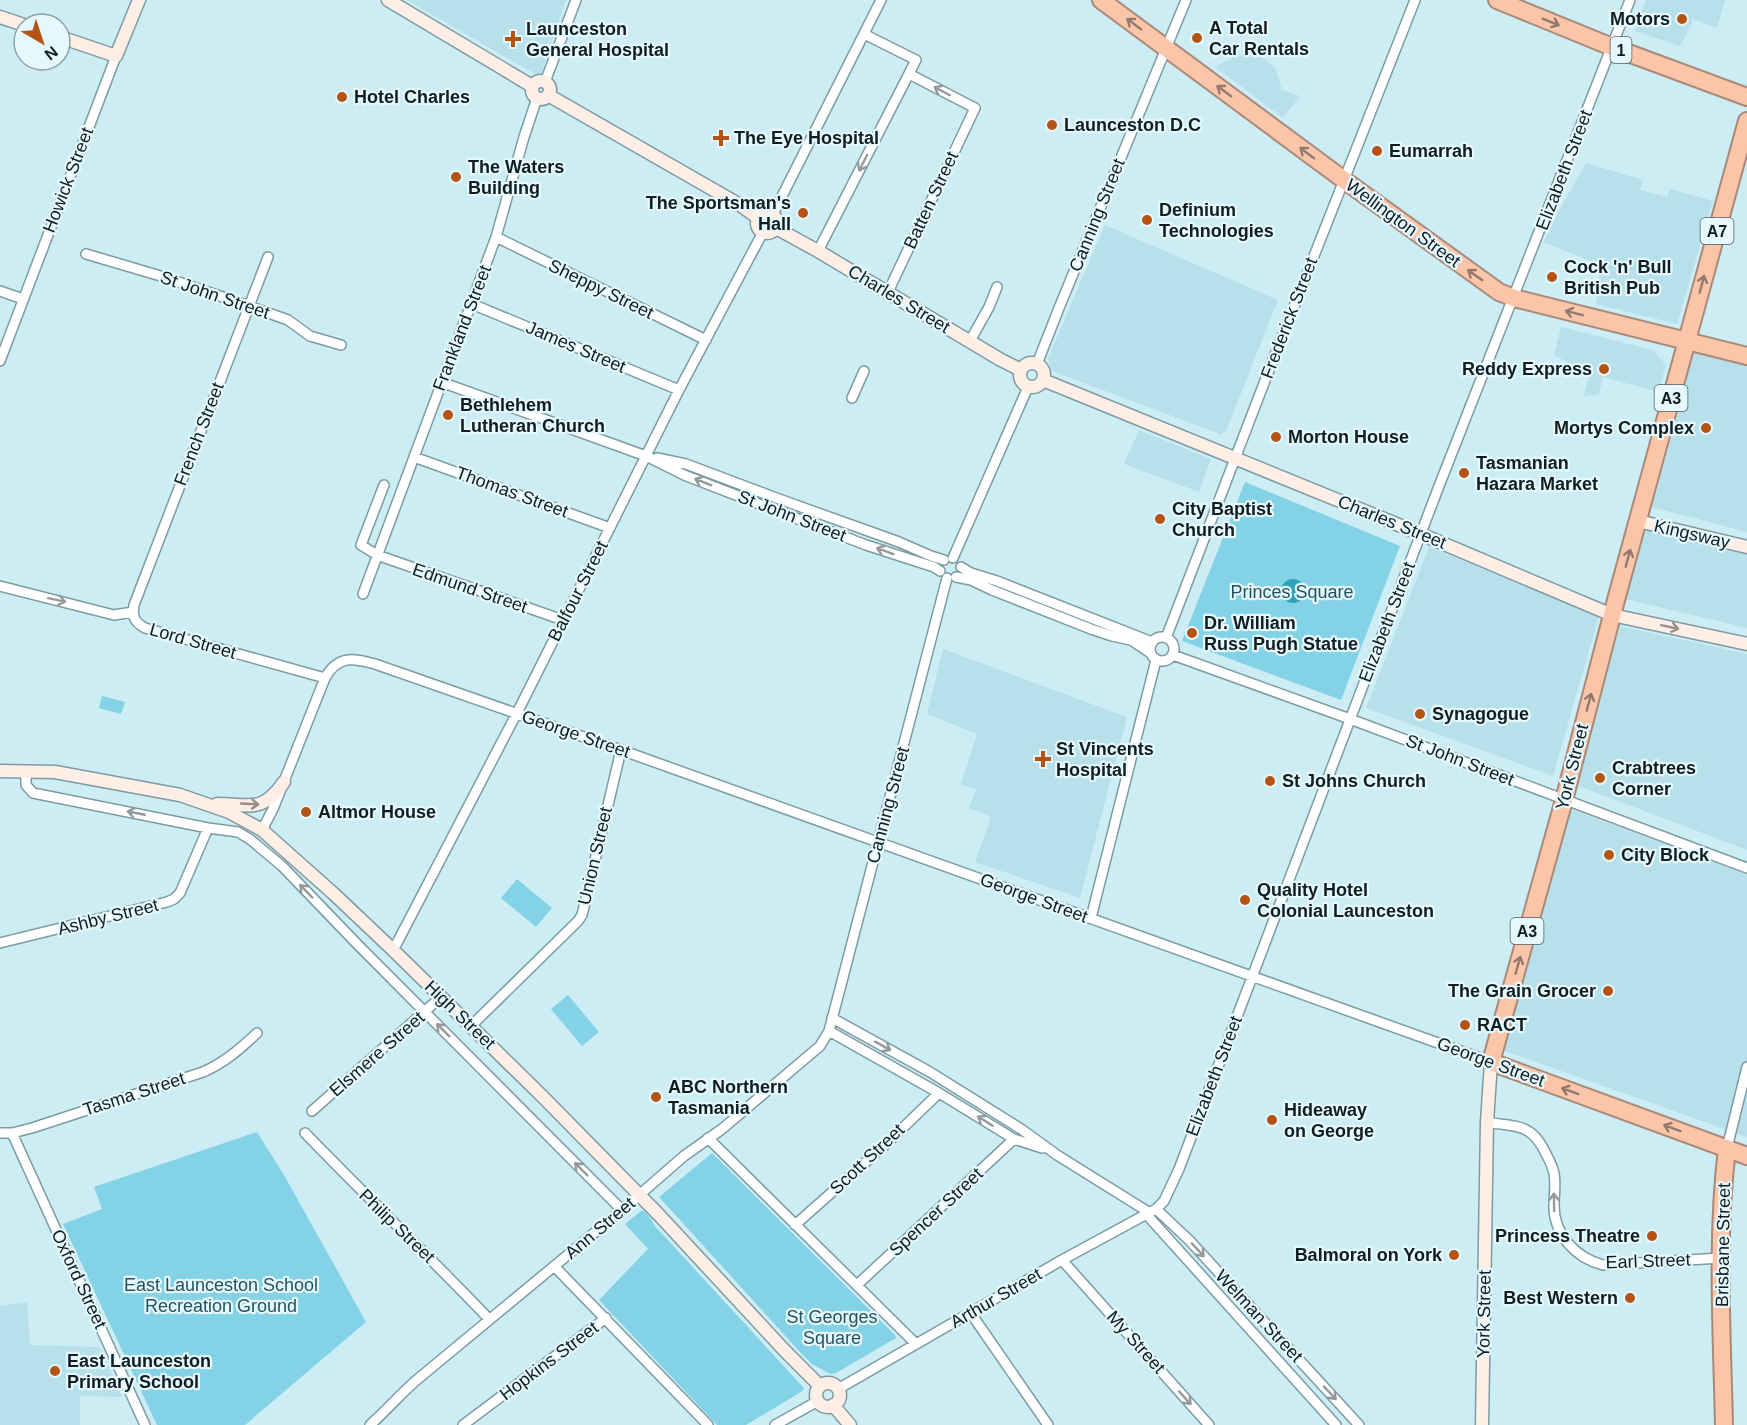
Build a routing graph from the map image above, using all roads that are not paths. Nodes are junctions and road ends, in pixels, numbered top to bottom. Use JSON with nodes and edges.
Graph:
{"nodes":[{"id":1,"x":139,"y":0,"type":"edge"},
{"id":2,"x":388,"y":0,"type":"edge"},
{"id":3,"x":576,"y":0,"type":"edge"},
{"id":4,"x":881,"y":0,"type":"edge"},
{"id":5,"x":1101,"y":0,"type":"edge"},
{"id":6,"x":1186,"y":0,"type":"edge"},
{"id":7,"x":1415,"y":0,"type":"edge"},
{"id":8,"x":1497,"y":0,"type":"edge"},
{"id":9,"x":1630,"y":0,"type":"edge"},
{"id":10,"x":864,"y":34,"type":"junction"},
{"id":11,"x":72,"y":41,"type":"edge"},
{"id":12,"x":1612,"y":47,"type":"junction"},
{"id":13,"x":1166,"y":48,"type":"junction"},
{"id":14,"x":116,"y":56,"type":"junction"},
{"id":15,"x":909,"y":74,"type":"junction"},
{"id":16,"x":546,"y":82,"type":"joint"},
{"id":17,"x":539,"y":93,"type":"junction"},
{"id":18,"x":1747,"y":97,"type":"edge"},
{"id":19,"x":1747,"y":121,"type":"edge"},
{"id":20,"x":1344,"y":180,"type":"junction"},
{"id":21,"x":773,"y":214,"type":"junction"},
{"id":22,"x":758,"y":218,"type":"junction"},
{"id":23,"x":776,"y":228,"type":"junction"},
{"id":24,"x":763,"y":232,"type":"junction"},
{"id":25,"x":496,"y":237,"type":"junction"},
{"id":26,"x":818,"y":251,"type":"junction"},
{"id":27,"x":86,"y":254,"type":"dead end"},
{"id":28,"x":268,"y":257,"type":"dead end"},
{"id":29,"x":997,"y":286,"type":"dead end"},
{"id":30,"x":0,"y":291,"type":"edge"},
{"id":31,"x":888,"y":292,"type":"junction"},
{"id":32,"x":1514,"y":298,"type":"junction"},
{"id":33,"x":23,"y":299,"type":"junction"},
{"id":34,"x":471,"y":304,"type":"junction"},
{"id":35,"x":249,"y":306,"type":"junction"},
{"id":36,"x":706,"y":340,"type":"junction"},
{"id":37,"x":970,"y":341,"type":"junction"},
{"id":38,"x":1687,"y":341,"type":"junction"},
{"id":39,"x":341,"y":345,"type":"dead end"},
{"id":40,"x":1747,"y":356,"type":"edge"},
{"id":41,"x":0,"y":362,"type":"edge"},
{"id":42,"x":1037,"y":364,"type":"junction"},
{"id":43,"x":864,"y":370,"type":"dead end"},
{"id":44,"x":1021,"y":370,"type":"junction"},
{"id":45,"x":1043,"y":380,"type":"junction"},
{"id":46,"x":441,"y":382,"type":"junction"},
{"id":47,"x":1028,"y":387,"type":"junction"},
{"id":48,"x":680,"y":390,"type":"junction"},
{"id":49,"x":852,"y":398,"type":"dead end"},
{"id":50,"x":646,"y":456,"type":"junction"},
{"id":51,"x":414,"y":457,"type":"junction"},
{"id":52,"x":1235,"y":458,"type":"junction"},
{"id":53,"x":384,"y":484,"type":"dead end"},
{"id":54,"x":779,"y":499,"type":"junction"},
{"id":55,"x":774,"y":510,"type":"junction"},
{"id":56,"x":822,"y":515,"type":"junction"},
{"id":57,"x":1638,"y":521,"type":"junction"},
{"id":58,"x":817,"y":526,"type":"junction"},
{"id":59,"x":610,"y":528,"type":"junction"},
{"id":60,"x":1422,"y":534,"type":"junction"},
{"id":61,"x":1747,"y":547,"type":"edge"},
{"id":62,"x":913,"y":548,"type":"junction"},
{"id":63,"x":377,"y":555,"type":"junction"},
{"id":64,"x":949,"y":559,"type":"junction"},
{"id":65,"x":909,"y":560,"type":"junction"},
{"id":66,"x":961,"y":567,"type":"junction"},
{"id":67,"x":948,"y":576,"type":"junction"},
{"id":68,"x":1005,"y":584,"type":"junction"},
{"id":69,"x":0,"y":586,"type":"edge"},
{"id":70,"x":363,"y":594,"type":"dead end"},
{"id":71,"x":1001,"y":594,"type":"junction"},
{"id":72,"x":1041,"y":598,"type":"junction"},
{"id":73,"x":1038,"y":608,"type":"junction"},
{"id":74,"x":1072,"y":610,"type":"junction"},
{"id":75,"x":132,"y":612,"type":"junction"},
{"id":76,"x":1612,"y":615,"type":"junction"},
{"id":77,"x":563,"y":620,"type":"junction"},
{"id":78,"x":1068,"y":620,"type":"junction"},
{"id":79,"x":1093,"y":624,"type":"junction"},
{"id":80,"x":1166,"y":638,"type":"junction"},
{"id":81,"x":1152,"y":642,"type":"junction"},
{"id":82,"x":1747,"y":644,"type":"edge"},
{"id":83,"x":1149,"y":652,"type":"junction"},
{"id":84,"x":1173,"y":655,"type":"junction"},
{"id":85,"x":1156,"y":660,"type":"junction"},
{"id":86,"x":325,"y":678,"type":"junction"},
{"id":87,"x":516,"y":713,"type":"junction"},
{"id":88,"x":1350,"y":719,"type":"junction"},
{"id":89,"x":621,"y":750,"type":"junction"},
{"id":90,"x":0,"y":771,"type":"edge"},
{"id":91,"x":26,"y":771,"type":"junction"},
{"id":92,"x":284,"y":783,"type":"junction"},
{"id":93,"x":1564,"y":800,"type":"junction"},
{"id":94,"x":207,"y":804,"type":"junction"},
{"id":95,"x":208,"y":828,"type":"junction"},
{"id":96,"x":262,"y":830,"type":"junction"},
{"id":97,"x":878,"y":842,"type":"junction"},
{"id":98,"x":1747,"y":868,"type":"edge"},
{"id":99,"x":1091,"y":918,"type":"junction"},
{"id":100,"x":0,"y":943,"type":"edge"},
{"id":101,"x":392,"y":949,"type":"junction"},
{"id":102,"x":1252,"y":976,"type":"junction"},
{"id":103,"x":441,"y":997,"type":"junction"},
{"id":104,"x":424,"y":1012,"type":"junction"},
{"id":105,"x":832,"y":1018,"type":"junction"},
{"id":106,"x":471,"y":1026,"type":"junction"},
{"id":107,"x":829,"y":1031,"type":"junction"},
{"id":108,"x":257,"y":1033,"type":"dead end"},
{"id":109,"x":1491,"y":1062,"type":"junction"},
{"id":110,"x":1747,"y":1067,"type":"edge"},
{"id":111,"x":939,"y":1093,"type":"junction"},
{"id":112,"x":312,"y":1111,"type":"dead end"},
{"id":113,"x":1487,"y":1122,"type":"junction"},
{"id":114,"x":0,"y":1133,"type":"edge"},
{"id":115,"x":12,"y":1133,"type":"junction"},
{"id":116,"x":305,"y":1133,"type":"dead end"},
{"id":117,"x":708,"y":1138,"type":"junction"},
{"id":118,"x":1014,"y":1139,"type":"junction"},
{"id":119,"x":1727,"y":1148,"type":"junction"},
{"id":120,"x":1057,"y":1155,"type":"junction"},
{"id":121,"x":1747,"y":1156,"type":"edge"},
{"id":122,"x":640,"y":1195,"type":"junction"},
{"id":123,"x":622,"y":1210,"type":"junction"},
{"id":124,"x":1151,"y":1212,"type":"junction"},
{"id":125,"x":795,"y":1225,"type":"junction"},
{"id":126,"x":1721,"y":1258,"type":"junction"},
{"id":127,"x":1062,"y":1260,"type":"junction"},
{"id":128,"x":554,"y":1266,"type":"junction"},
{"id":129,"x":857,"y":1285,"type":"junction"},
{"id":130,"x":970,"y":1312,"type":"junction"},
{"id":131,"x":606,"y":1318,"type":"junction"},
{"id":132,"x":489,"y":1319,"type":"junction"},
{"id":133,"x":915,"y":1343,"type":"junction"},
{"id":134,"x":820,"y":1386,"type":"junction"},
{"id":135,"x":838,"y":1389,"type":"junction"},
{"id":136,"x":818,"y":1401,"type":"junction"},
{"id":137,"x":833,"y":1405,"type":"junction"},
{"id":138,"x":145,"y":1425,"type":"edge"},
{"id":139,"x":370,"y":1425,"type":"edge"},
{"id":140,"x":463,"y":1425,"type":"edge"},
{"id":141,"x":708,"y":1425,"type":"edge"},
{"id":142,"x":775,"y":1425,"type":"edge"},
{"id":143,"x":849,"y":1425,"type":"edge"},
{"id":144,"x":1048,"y":1425,"type":"edge"},
{"id":145,"x":1209,"y":1425,"type":"edge"},
{"id":146,"x":1336,"y":1425,"type":"edge"},
{"id":147,"x":1359,"y":1425,"type":"edge"},
{"id":148,"x":1482,"y":1425,"type":"edge"},
{"id":149,"x":1724,"y":1425,"type":"edge"}],
"edges":[{"from":1,"to":14,"type":"street","name":"Howick Street"},
{"from":2,"to":17,"type":"street"},
{"from":3,"to":16,"type":"street"},
{"from":4,"to":10,"type":"street"},
{"from":13,"to":5,"type":"highway","name":"Wellington Street","one_way":true},
{"from":6,"to":13,"type":"street","name":"Canning Street"},
{"from":7,"to":20,"type":"street","name":"Frederick Street"},
{"from":8,"to":12,"type":"highway","number":"1","one_way":true},
{"from":9,"to":12,"type":"street","name":"Elizabeth Street"},
{"from":10,"to":15,"type":"street"},
{"from":10,"to":21,"type":"street"},
{"from":11,"to":14,"type":"street"},
{"from":12,"to":18,"type":"highway","number":"1"},
{"from":12,"to":32,"type":"street","name":"Elizabeth Street"},
{"from":20,"to":13,"type":"highway","name":"Wellington Street","one_way":true},
{"from":13,"to":42,"type":"street","name":"Canning Street"},
{"from":14,"to":33,"type":"street","name":"Howick Street"},
{"from":15,"to":26,"type":"street","one_way":true},
{"from":31,"to":15,"type":"street","name":"Batten Street","one_way":true},
{"from":16,"to":17,"type":"street"},
{"from":17,"to":22,"type":"street"},
{"from":17,"to":25,"type":"street","name":"Frankland Street"},
{"from":38,"to":19,"type":"highway","name":"York Street","number":"A7","one_way":true},
{"from":32,"to":20,"type":"highway","name":"Wellington Street","one_way":true},
{"from":20,"to":52,"type":"street","name":"Frederick Street"},
{"from":21,"to":22,"type":"street"},
{"from":21,"to":23,"type":"street"},
{"from":22,"to":24,"type":"street"},
{"from":23,"to":24,"type":"street"},
{"from":23,"to":26,"type":"street","name":"Charles Street"},
{"from":24,"to":36,"type":"street","name":"Balfour Street"},
{"from":25,"to":34,"type":"street","name":"Frankland Street"},
{"from":25,"to":36,"type":"street","name":"Sheppy Street"},
{"from":26,"to":31,"type":"street","name":"Charles Street"},
{"from":27,"to":35,"type":"street","name":"St John Street"},
{"from":28,"to":35,"type":"street","name":"French Street"},
{"from":29,"to":37,"type":"street"},
{"from":30,"to":33,"type":"street"},
{"from":31,"to":37,"type":"street","name":"Charles Street"},
{"from":38,"to":32,"type":"highway","name":"Wellington Street","one_way":true},
{"from":32,"to":60,"type":"street","name":"Elizabeth Street"},
{"from":33,"to":41,"type":"street","name":"Howick Street"},
{"from":34,"to":46,"type":"street","name":"Frankland Street"},
{"from":34,"to":48,"type":"street","name":"James Street"},
{"from":35,"to":39,"type":"street","name":"St John Street"},
{"from":35,"to":75,"type":"street","name":"French Street"},
{"from":36,"to":48,"type":"street","name":"Balfour Street"},
{"from":37,"to":44,"type":"street","name":"Charles Street"},
{"from":38,"to":40,"type":"highway","name":"Wellington Street"},
{"from":38,"to":57,"type":"highway","name":"York Street","number":"A3"},
{"from":42,"to":44,"type":"street"},
{"from":42,"to":45,"type":"street"},
{"from":43,"to":49,"type":"street"},
{"from":44,"to":47,"type":"street"},
{"from":45,"to":47,"type":"street"},
{"from":45,"to":52,"type":"street","name":"Charles Street"},
{"from":46,"to":50,"type":"street","name":"St John Street"},
{"from":46,"to":51,"type":"street","name":"Frankland Street"},
{"from":47,"to":64,"type":"street"},
{"from":48,"to":50,"type":"street","name":"Balfour Street"},
{"from":50,"to":54,"type":"street","name":"St John Street"},
{"from":55,"to":50,"type":"street","name":"St John Street","one_way":true},
{"from":50,"to":59,"type":"street","name":"Balfour Street"},
{"from":51,"to":59,"type":"street","name":"Thomas Street"},
{"from":51,"to":63,"type":"street","name":"Frankland Street"},
{"from":52,"to":60,"type":"street","name":"Charles Street"},
{"from":52,"to":80,"type":"street","name":"Frederick Street"},
{"from":53,"to":63,"type":"street"},
{"from":54,"to":55,"type":"street"},
{"from":54,"to":56,"type":"street","name":"St John Street"},
{"from":55,"to":58,"type":"street","name":"St John Street"},
{"from":56,"to":58,"type":"street"},
{"from":56,"to":62,"type":"street","name":"St John Street"},
{"from":57,"to":61,"type":"street","name":"Kingsway"},
{"from":76,"to":57,"type":"highway","name":"York Street","number":"A3","one_way":true},
{"from":65,"to":58,"type":"street","name":"St John Street","one_way":true},
{"from":59,"to":77,"type":"street","name":"Balfour Street"},
{"from":60,"to":76,"type":"street","name":"Charles Street"},
{"from":60,"to":88,"type":"street","name":"Elizabeth Street"},
{"from":62,"to":64,"type":"street","name":"St John Street"},
{"from":62,"to":65,"type":"street"},
{"from":63,"to":70,"type":"street","name":"Frankland Street"},
{"from":63,"to":77,"type":"street","name":"Edmund Street"},
{"from":64,"to":66,"type":"street"},
{"from":64,"to":67,"type":"street"},
{"from":65,"to":67,"type":"street","name":"St John Street"},
{"from":66,"to":67,"type":"street"},
{"from":66,"to":68,"type":"street","name":"St John Street"},
{"from":67,"to":71,"type":"street","name":"St John Street"},
{"from":67,"to":97,"type":"street","name":"Canning Street"},
{"from":68,"to":71,"type":"street"},
{"from":68,"to":72,"type":"street","name":"St John Street"},
{"from":69,"to":75,"type":"street","name":"Lord Street","one_way":true},
{"from":71,"to":73,"type":"street","name":"St John Street"},
{"from":72,"to":73,"type":"street"},
{"from":72,"to":74,"type":"street","name":"St John Street"},
{"from":73,"to":78,"type":"street","name":"St John Street"},
{"from":74,"to":78,"type":"street"},
{"from":74,"to":79,"type":"street","name":"St John Street"},
{"from":75,"to":86,"type":"street","name":"Lord Street"},
{"from":76,"to":82,"type":"street","name":"Charles Street","one_way":true},
{"from":93,"to":76,"type":"highway","name":"York Street","number":"A3","one_way":true},
{"from":77,"to":87,"type":"street","name":"Balfour Street"},
{"from":78,"to":79,"type":"street","name":"St John Street"},
{"from":79,"to":81,"type":"street","name":"St John Street"},
{"from":79,"to":83,"type":"street","name":"St John Street"},
{"from":80,"to":81,"type":"street"},
{"from":80,"to":84,"type":"street"},
{"from":81,"to":83,"type":"street"},
{"from":83,"to":85,"type":"street"},
{"from":84,"to":85,"type":"street"},
{"from":84,"to":88,"type":"street","name":"St John Street"},
{"from":85,"to":99,"type":"street"},
{"from":86,"to":87,"type":"street","name":"George Street"},
{"from":86,"to":92,"type":"street"},
{"from":87,"to":89,"type":"street","name":"George Street"},
{"from":87,"to":101,"type":"street","name":"Balfour Street"},
{"from":88,"to":93,"type":"street","name":"St John Street"},
{"from":88,"to":102,"type":"street","name":"Elizabeth Street"},
{"from":89,"to":97,"type":"street","name":"George Street"},
{"from":89,"to":106,"type":"street","name":"Union Street"},
{"from":90,"to":91,"type":"street","name":"High Street"},
{"from":91,"to":94,"type":"street","name":"High Street"},
{"from":95,"to":91,"type":"street","name":"High Street","one_way":true},
{"from":94,"to":92,"type":"street","one_way":true},
{"from":92,"to":96,"type":"street"},
{"from":93,"to":98,"type":"street","name":"St John Street"},
{"from":109,"to":93,"type":"highway","name":"York Street","number":"A3","one_way":true},
{"from":94,"to":96,"type":"street","name":"High Street"},
{"from":95,"to":100,"type":"street","name":"Ashby Street"},
{"from":104,"to":95,"type":"street","name":"High Street","one_way":true},
{"from":96,"to":101,"type":"street","name":"High Street"},
{"from":97,"to":99,"type":"street","name":"George Street"},
{"from":97,"to":105,"type":"street","name":"Canning Street"},
{"from":99,"to":102,"type":"street","name":"George Street"},
{"from":101,"to":103,"type":"street","name":"High Street"},
{"from":102,"to":109,"type":"street","name":"George Street"},
{"from":102,"to":124,"type":"street","name":"Elizabeth Street"},
{"from":103,"to":104,"type":"street","name":"Elsmere Street"},
{"from":103,"to":106,"type":"street","name":"High Street"},
{"from":104,"to":112,"type":"street","name":"Elsmere Street"},
{"from":123,"to":104,"type":"street","name":"High Street","one_way":true},
{"from":105,"to":107,"type":"street","name":"Canning Street"},
{"from":105,"to":120,"type":"street","name":"Welman Street","one_way":true},
{"from":106,"to":122,"type":"street","name":"High Street"},
{"from":107,"to":111,"type":"street","name":"Welman Street"},
{"from":107,"to":117,"type":"street","name":"Ann Street"},
{"from":108,"to":115,"type":"street","name":"Tasma Street"},
{"from":109,"to":113,"type":"street","name":"York Street"},
{"from":119,"to":109,"type":"highway","name":"George Street","one_way":true},
{"from":110,"to":119,"type":"street","name":"Brisbane Street"},
{"from":118,"to":111,"type":"street","name":"Welman Street","one_way":true},
{"from":111,"to":125,"type":"street","name":"Scott Street"},
{"from":126,"to":113,"type":"street","name":"Earl Street","one_way":true},
{"from":113,"to":148,"type":"street","name":"York Street"},
{"from":114,"to":115,"type":"street","name":"Tasma Street"},
{"from":115,"to":138,"type":"street","name":"Oxford Street"},
{"from":116,"to":132,"type":"street","name":"Philip Street"},
{"from":117,"to":122,"type":"street","name":"Ann Street"},
{"from":117,"to":125,"type":"street"},
{"from":118,"to":120,"type":"street","name":"Welman Street"},
{"from":118,"to":129,"type":"street","name":"Spencer Street"},
{"from":119,"to":121,"type":"highway","name":"George Street"},
{"from":119,"to":126,"type":"highway","name":"Brisbane Street"},
{"from":120,"to":124,"type":"street","name":"Welman Street"},
{"from":122,"to":123,"type":"street","name":"Ann Street"},
{"from":122,"to":134,"type":"street","name":"High Street"},
{"from":123,"to":128,"type":"street","name":"Ann Street"},
{"from":124,"to":127,"type":"street","name":"Arthur Street"},
{"from":124,"to":146,"type":"street","name":"Welman Street"},
{"from":124,"to":147,"type":"street","name":"Welman Street","one_way":true},
{"from":125,"to":129,"type":"street"},
{"from":126,"to":149,"type":"highway","name":"Brisbane Street"},
{"from":127,"to":130,"type":"street","name":"Arthur Street"},
{"from":127,"to":145,"type":"street","name":"My Street","one_way":true},
{"from":128,"to":131,"type":"street"},
{"from":128,"to":132,"type":"street","name":"Ann Street"},
{"from":129,"to":133,"type":"street"},
{"from":130,"to":133,"type":"street","name":"Arthur Street"},
{"from":130,"to":144,"type":"street"},
{"from":131,"to":140,"type":"street","name":"Hopkins Street"},
{"from":131,"to":141,"type":"street"},
{"from":132,"to":139,"type":"street","name":"Ann Street"},
{"from":133,"to":135,"type":"street","name":"Arthur Street"},
{"from":134,"to":135,"type":"street"},
{"from":134,"to":136,"type":"street"},
{"from":135,"to":137,"type":"street"},
{"from":136,"to":137,"type":"street"},
{"from":136,"to":142,"type":"street"},
{"from":137,"to":143,"type":"street"}]}
